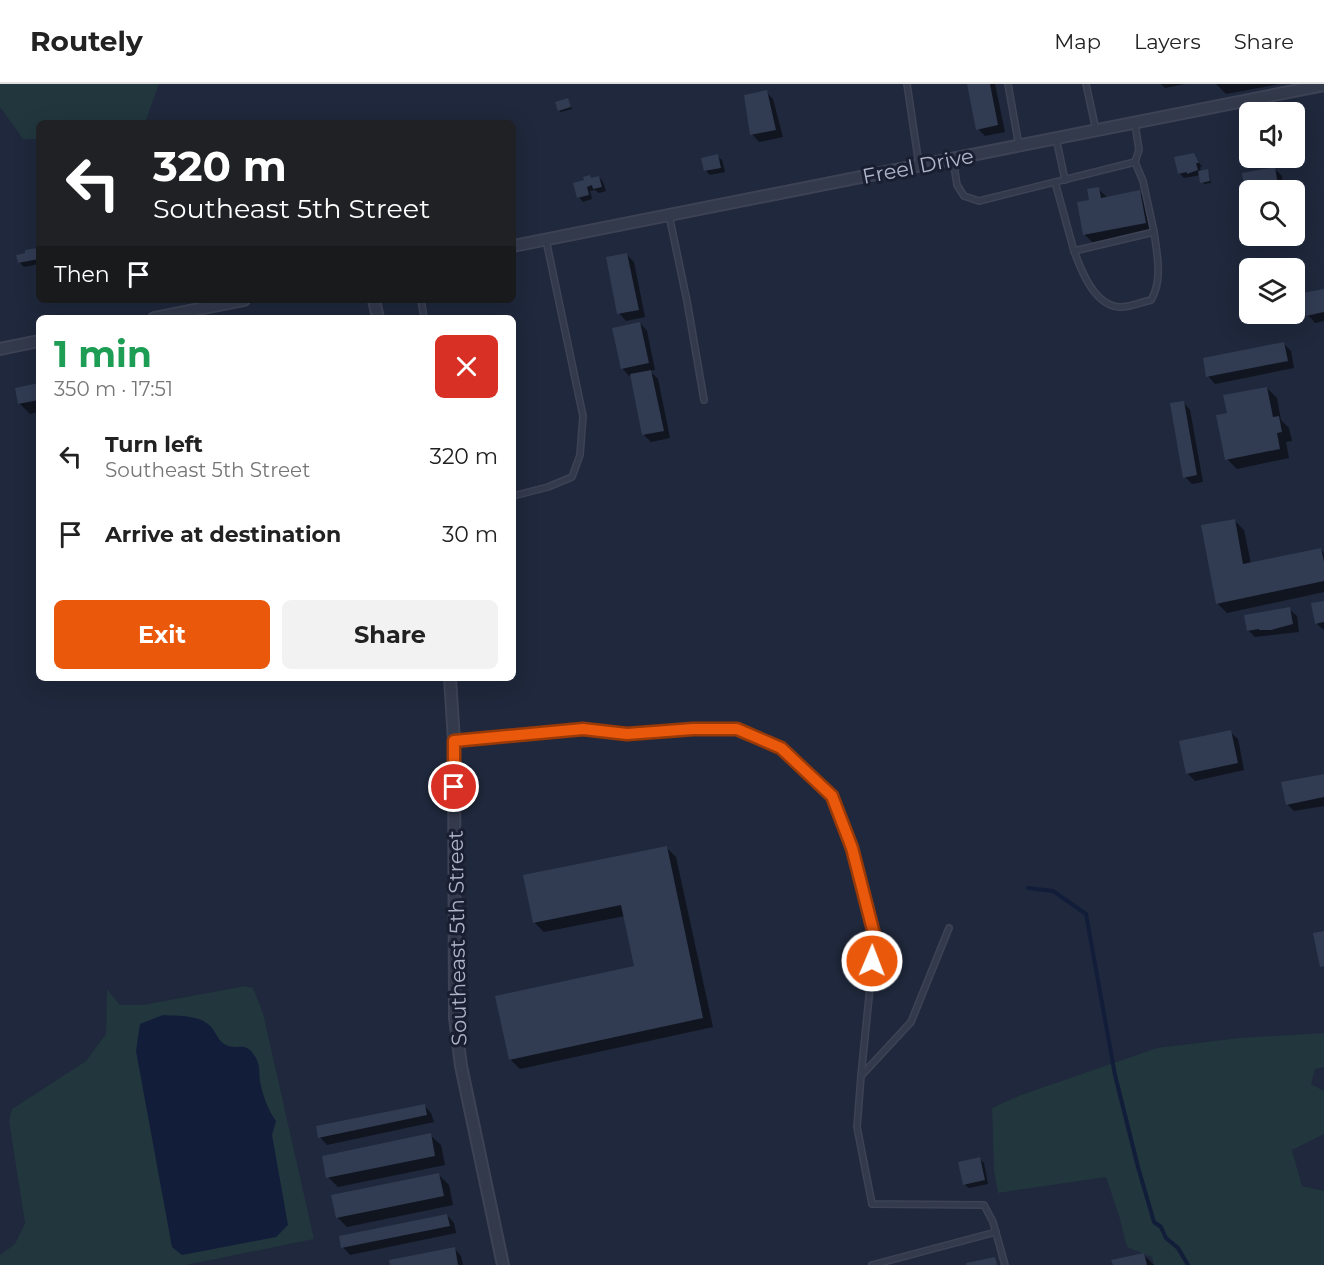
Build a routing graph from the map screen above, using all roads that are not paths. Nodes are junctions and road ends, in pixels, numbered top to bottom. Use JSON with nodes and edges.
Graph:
{"nodes":[{"id":1,"x":907,"y":84,"type":"edge"},
{"id":2,"x":1008,"y":84,"type":"edge"},
{"id":3,"x":1086,"y":84,"type":"edge"},
{"id":4,"x":1324,"y":85,"type":"edge"},
{"id":5,"x":1135,"y":123,"type":"junction"},
{"id":6,"x":1096,"y":130,"type":"junction"},
{"id":7,"x":1056,"y":138,"type":"junction"},
{"id":8,"x":1019,"y":146,"type":"junction"},
{"id":9,"x":953,"y":159,"type":"junction"},
{"id":10,"x":1135,"y":162,"type":"junction"},
{"id":11,"x":919,"y":165,"type":"junction"},
{"id":12,"x":1065,"y":180,"type":"junction"},
{"id":13,"x":1055,"y":182,"type":"junction"},
{"id":14,"x":669,"y":215,"type":"junction"},
{"id":15,"x":1154,"y":232,"type":"junction"},
{"id":16,"x":546,"y":240,"type":"junction"},
{"id":17,"x":516,"y":245,"type":"edge"},
{"id":18,"x":1074,"y":251,"type":"junction"},
{"id":19,"x":229,"y":303,"type":"edge"},
{"id":20,"x":169,"y":315,"type":"edge"},
{"id":21,"x":36,"y":342,"type":"edge"},
{"id":22,"x":0,"y":349,"type":"edge"},
{"id":23,"x":704,"y":400,"type":"dead end"},
{"id":24,"x":516,"y":495,"type":"edge"},
{"id":25,"x":450,"y":681,"type":"edge"},
{"id":26,"x":454,"y":741,"type":"junction"},
{"id":27,"x":949,"y":928,"type":"dead end"},
{"id":28,"x":861,"y":1076,"type":"junction"},
{"id":29,"x":996,"y":1232,"type":"junction"},
{"id":30,"x":503,"y":1265,"type":"edge"},
{"id":31,"x":872,"y":1265,"type":"edge"},
{"id":32,"x":1005,"y":1265,"type":"edge"}],
"edges":[{"from":1,"to":11,"type":"lane"},
{"from":2,"to":8,"type":"lane"},
{"from":3,"to":6,"type":"lane"},
{"from":4,"to":5,"type":"street","name":"Freel Drive"},
{"from":5,"to":6,"type":"street","name":"Freel Drive"},
{"from":5,"to":10,"type":"lane"},
{"from":6,"to":7,"type":"street","name":"Freel Drive"},
{"from":7,"to":8,"type":"street","name":"Freel Drive"},
{"from":7,"to":12,"type":"lane"},
{"from":8,"to":9,"type":"street","name":"Freel Drive"},
{"from":9,"to":11,"type":"street","name":"Freel Drive"},
{"from":9,"to":13,"type":"lane"},
{"from":10,"to":12,"type":"lane"},
{"from":10,"to":15,"type":"lane"},
{"from":11,"to":14,"type":"street","name":"Freel Drive"},
{"from":12,"to":13,"type":"lane"},
{"from":13,"to":18,"type":"lane"},
{"from":14,"to":16,"type":"street","name":"Freel Drive"},
{"from":14,"to":23,"type":"lane"},
{"from":15,"to":18,"type":"lane"},
{"from":15,"to":18,"type":"lane"},
{"from":16,"to":17,"type":"street","name":"Freel Drive"},
{"from":16,"to":24,"type":"lane"},
{"from":19,"to":20,"type":"street"},
{"from":21,"to":22,"type":"street"},
{"from":25,"to":26,"type":"street","name":"Southeast 5th Street"},
{"from":26,"to":28,"type":"lane"},
{"from":26,"to":30,"type":"street","name":"Southeast 5th Street"},
{"from":27,"to":28,"type":"lane"},
{"from":28,"to":29,"type":"lane"},
{"from":29,"to":31,"type":"lane"},
{"from":29,"to":32,"type":"lane"}]}
